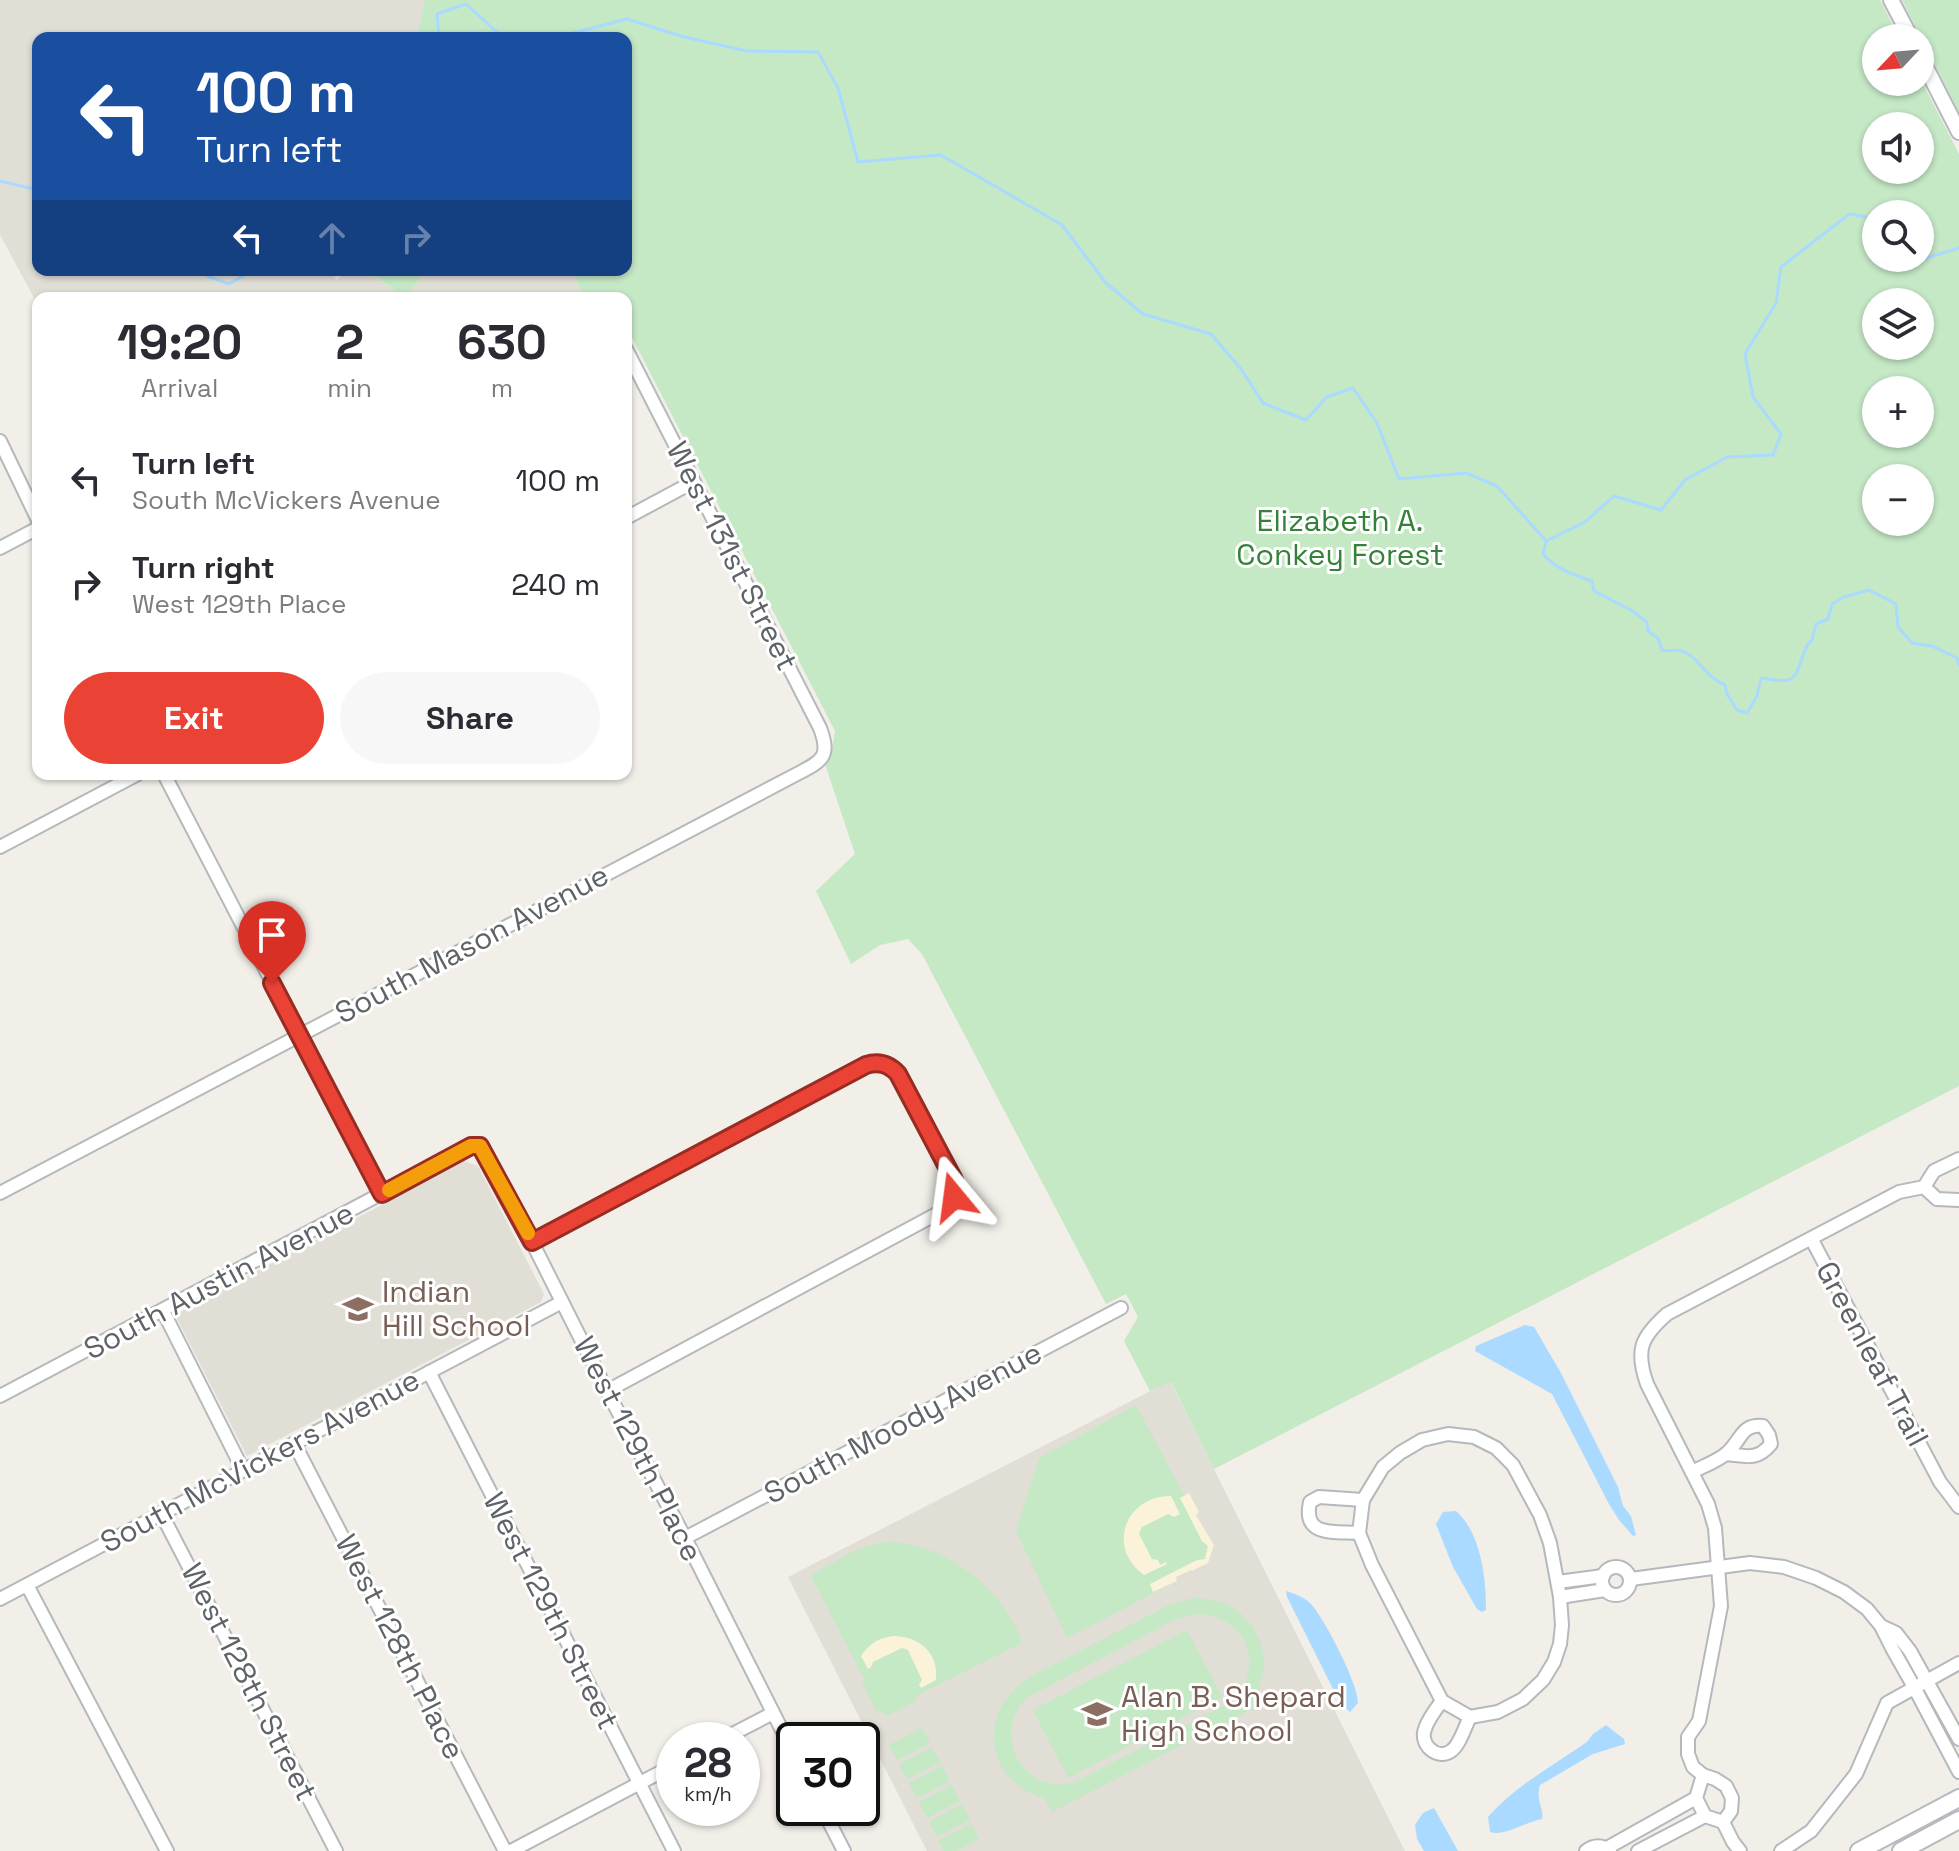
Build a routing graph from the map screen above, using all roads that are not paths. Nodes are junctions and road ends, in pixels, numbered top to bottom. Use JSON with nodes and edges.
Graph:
{"nodes":[{"id":1,"x":1891,"y":0,"type":"edge"},
{"id":2,"x":1904,"y":24,"type":"edge"},
{"id":3,"x":1934,"y":83,"type":"edge"},
{"id":4,"x":1959,"y":132,"type":"edge"},
{"id":5,"x":632,"y":361,"type":"edge"},
{"id":6,"x":0,"y":441,"type":"edge"},
{"id":7,"x":693,"y":482,"type":"junction"},
{"id":8,"x":32,"y":508,"type":"edge"},
{"id":9,"x":632,"y":515,"type":"edge"},
{"id":10,"x":32,"y":531,"type":"edge"},
{"id":11,"x":0,"y":548,"type":"edge"},
{"id":12,"x":818,"y":763,"type":"joint"},
{"id":13,"x":127,"y":780,"type":"edge"},
{"id":14,"x":167,"y":780,"type":"edge"},
{"id":15,"x":0,"y":847,"type":"edge"},
{"id":16,"x":299,"y":1035,"type":"junction"},
{"id":17,"x":480,"y":1146,"type":"joint"},
{"id":18,"x":1959,"y":1159,"type":"edge"},
{"id":19,"x":1924,"y":1187,"type":"junction"},
{"id":20,"x":0,"y":1193,"type":"edge"},
{"id":21,"x":382,"y":1194,"type":"junction"},
{"id":22,"x":1959,"y":1200,"type":"edge"},
{"id":23,"x":1812,"y":1240,"type":"junction"},
{"id":24,"x":532,"y":1242,"type":"junction"},
{"id":25,"x":562,"y":1302,"type":"junction"},
{"id":26,"x":1121,"y":1308,"type":"dead end"},
{"id":27,"x":163,"y":1311,"type":"junction"},
{"id":28,"x":429,"y":1372,"type":"junction"},
{"id":29,"x":607,"y":1391,"type":"junction"},
{"id":30,"x":0,"y":1396,"type":"edge"},
{"id":31,"x":294,"y":1443,"type":"junction"},
{"id":32,"x":1727,"y":1454,"type":"dead end"},
{"id":33,"x":243,"y":1470,"type":"junction"},
{"id":34,"x":1692,"y":1472,"type":"junction"},
{"id":35,"x":1363,"y":1500,"type":"junction"},
{"id":36,"x":1959,"y":1507,"type":"edge"},
{"id":37,"x":161,"y":1513,"type":"junction"},
{"id":38,"x":1359,"y":1533,"type":"junction"},
{"id":39,"x":685,"y":1538,"type":"junction"},
{"id":40,"x":1719,"y":1566,"type":"junction"},
{"id":41,"x":1603,"y":1576,"type":"junction"},
{"id":42,"x":1631,"y":1579,"type":"junction"},
{"id":43,"x":1558,"y":1582,"type":"junction"},
{"id":44,"x":27,"y":1585,"type":"junction"},
{"id":45,"x":1605,"y":1590,"type":"junction"},
{"id":46,"x":1560,"y":1597,"type":"junction"},
{"id":47,"x":0,"y":1599,"type":"edge"},
{"id":48,"x":1959,"y":1663,"type":"edge"},
{"id":49,"x":1920,"y":1684,"type":"junction"},
{"id":50,"x":1442,"y":1701,"type":"junction"},
{"id":51,"x":773,"y":1713,"type":"junction"},
{"id":52,"x":1470,"y":1717,"type":"junction"},
{"id":53,"x":756,"y":1722,"type":"edge"},
{"id":54,"x":778,"y":1722,"type":"edge"},
{"id":55,"x":1959,"y":1739,"type":"edge"},
{"id":56,"x":1959,"y":1772,"type":"edge"},
{"id":57,"x":656,"y":1774,"type":"edge"},
{"id":58,"x":1703,"y":1775,"type":"junction"},
{"id":59,"x":639,"y":1783,"type":"junction"},
{"id":60,"x":1696,"y":1798,"type":"junction"},
{"id":61,"x":1959,"y":1798,"type":"edge"},
{"id":62,"x":1705,"y":1816,"type":"junction"},
{"id":63,"x":1959,"y":1820,"type":"edge"},
{"id":64,"x":1723,"y":1822,"type":"junction"},
{"id":65,"x":831,"y":1826,"type":"edge"},
{"id":66,"x":1608,"y":1850,"type":"edge"},
{"id":67,"x":167,"y":1851,"type":"edge"},
{"id":68,"x":336,"y":1851,"type":"edge"},
{"id":69,"x":505,"y":1851,"type":"edge"},
{"id":70,"x":511,"y":1851,"type":"edge"},
{"id":71,"x":674,"y":1851,"type":"edge"},
{"id":72,"x":844,"y":1851,"type":"edge"},
{"id":73,"x":1586,"y":1851,"type":"edge"},
{"id":74,"x":1638,"y":1851,"type":"edge"},
{"id":75,"x":1740,"y":1851,"type":"edge"},
{"id":76,"x":1781,"y":1851,"type":"edge"},
{"id":77,"x":1859,"y":1851,"type":"edge"},
{"id":78,"x":1901,"y":1851,"type":"edge"}],
"edges":[{"from":1,"to":2,"type":"street"},
{"from":3,"to":4,"type":"street"},
{"from":5,"to":7,"type":"street","name":"West 131st Street"},
{"from":6,"to":8,"type":"street"},
{"from":7,"to":9,"type":"street"},
{"from":7,"to":12,"type":"street","name":"West 131st Street"},
{"from":10,"to":11,"type":"street"},
{"from":12,"to":16,"type":"street","name":"South Mason Avenue"},
{"from":13,"to":15,"type":"street"},
{"from":14,"to":16,"type":"street"},
{"from":16,"to":20,"type":"street","name":"South Mason Avenue"},
{"from":16,"to":21,"type":"street"},
{"from":17,"to":21,"type":"street","name":"South Austin Avenue"},
{"from":17,"to":24,"type":"street","name":"West 129th Place"},
{"from":18,"to":19,"type":"street"},
{"from":19,"to":22,"type":"street"},
{"from":19,"to":23,"type":"street"},
{"from":21,"to":27,"type":"street","name":"South Austin Avenue"},
{"from":23,"to":34,"type":"street"},
{"from":23,"to":36,"type":"street","name":"Greenleaf Trail"},
{"from":24,"to":25,"type":"street","name":"West 129th Place"},
{"from":24,"to":29,"type":"street"},
{"from":25,"to":28,"type":"street","name":"South McVickers Avenue"},
{"from":25,"to":29,"type":"street","name":"West 129th Place"},
{"from":26,"to":39,"type":"street","name":"South Moody Avenue"},
{"from":27,"to":30,"type":"street","name":"South Austin Avenue"},
{"from":27,"to":33,"type":"street"},
{"from":28,"to":31,"type":"street","name":"South McVickers Avenue"},
{"from":28,"to":59,"type":"street","name":"West 129th Street"},
{"from":29,"to":39,"type":"street","name":"West 129th Place"},
{"from":31,"to":33,"type":"street","name":"South McVickers Avenue"},
{"from":31,"to":69,"type":"street","name":"West 128th Place"},
{"from":32,"to":34,"type":"street"},
{"from":33,"to":37,"type":"street","name":"South McVickers Avenue"},
{"from":34,"to":40,"type":"street"},
{"from":35,"to":38,"type":"street"},
{"from":35,"to":38,"type":"street"},
{"from":35,"to":43,"type":"street"},
{"from":37,"to":44,"type":"street","name":"South McVickers Avenue"},
{"from":37,"to":68,"type":"street","name":"West 128th Street"},
{"from":38,"to":50,"type":"street"},
{"from":39,"to":51,"type":"street","name":"West 129th Place"},
{"from":40,"to":42,"type":"street"},
{"from":40,"to":49,"type":"street"},
{"from":40,"to":58,"type":"street"},
{"from":41,"to":42,"type":"street"},
{"from":41,"to":43,"type":"street"},
{"from":41,"to":45,"type":"street"},
{"from":42,"to":45,"type":"street"},
{"from":43,"to":46,"type":"street"},
{"from":44,"to":47,"type":"street","name":"South McVickers Avenue"},
{"from":44,"to":67,"type":"street"},
{"from":45,"to":46,"type":"street"},
{"from":46,"to":52,"type":"street"},
{"from":48,"to":49,"type":"street"},
{"from":49,"to":55,"type":"street"},
{"from":49,"to":56,"type":"street"},
{"from":49,"to":76,"type":"street"},
{"from":50,"to":52,"type":"street"},
{"from":50,"to":52,"type":"street"},
{"from":51,"to":53,"type":"street"},
{"from":51,"to":54,"type":"street","name":"West 129th Place"},
{"from":57,"to":59,"type":"street"},
{"from":58,"to":60,"type":"street"},
{"from":58,"to":64,"type":"street"},
{"from":59,"to":70,"type":"street"},
{"from":59,"to":71,"type":"street","name":"West 129th Street"},
{"from":60,"to":62,"type":"street"},
{"from":60,"to":66,"type":"street"},
{"from":61,"to":77,"type":"main road"},
{"from":62,"to":64,"type":"street"},
{"from":62,"to":74,"type":"street"},
{"from":63,"to":78,"type":"main road"},
{"from":64,"to":75,"type":"street"},
{"from":65,"to":72,"type":"street"},
{"from":66,"to":73,"type":"street"}]}
